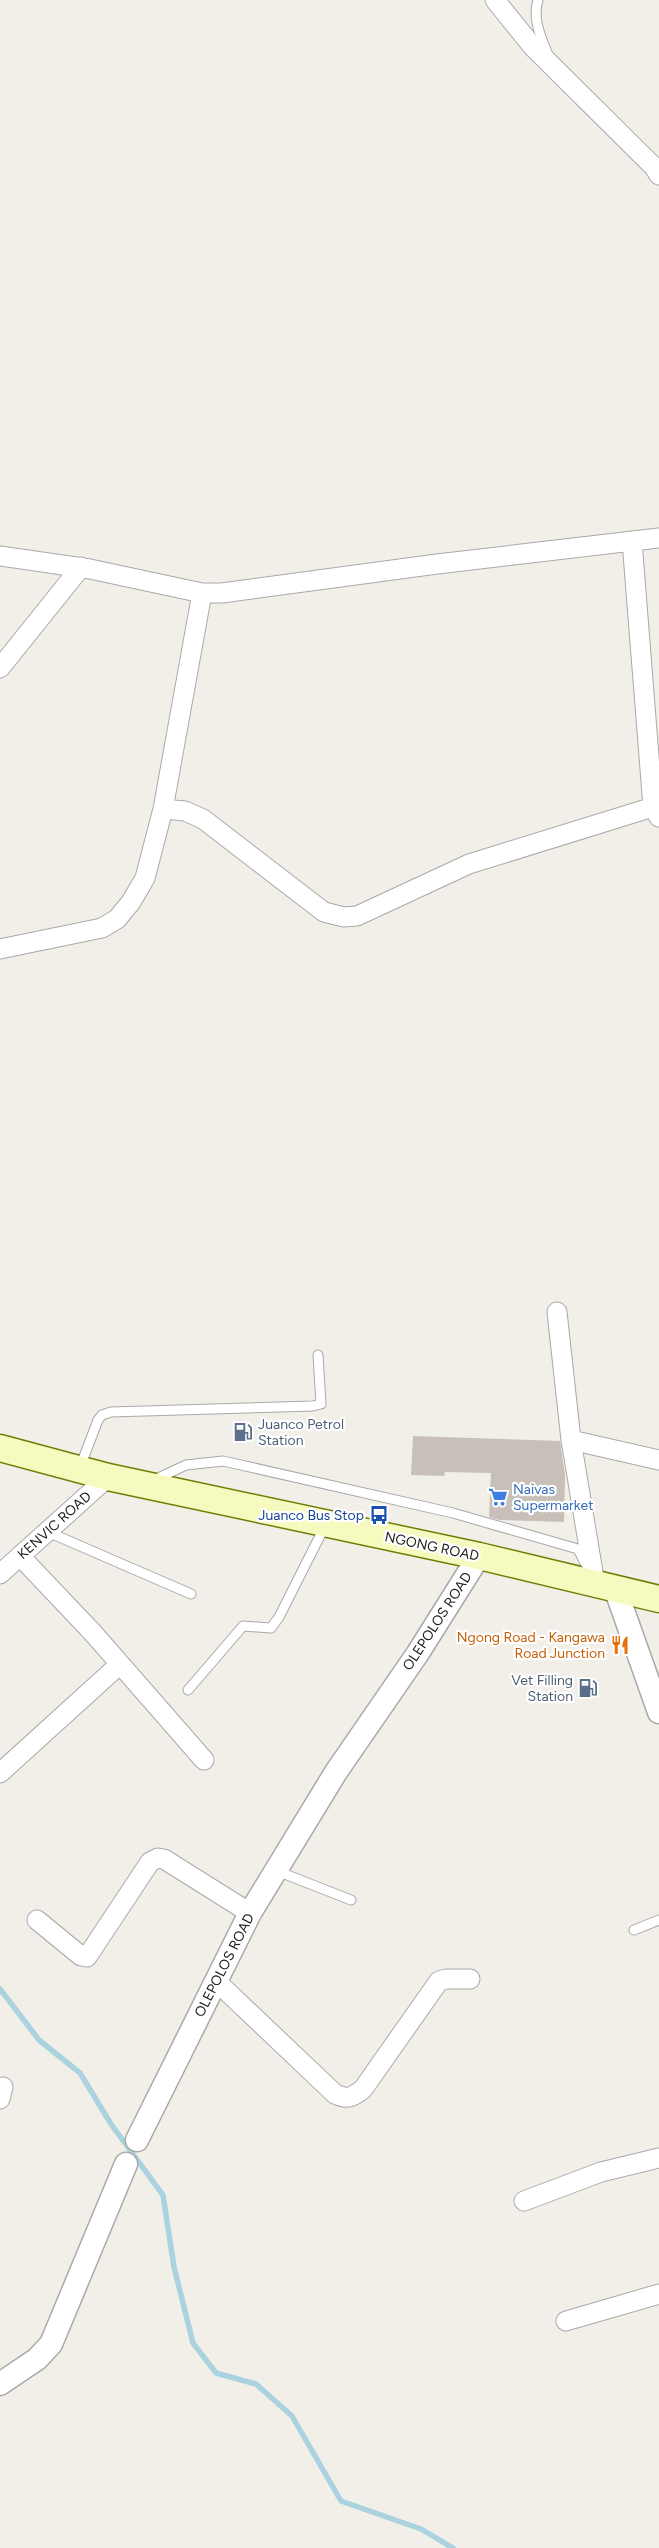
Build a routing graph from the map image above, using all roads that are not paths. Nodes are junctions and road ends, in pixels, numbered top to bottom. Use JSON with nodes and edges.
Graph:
{"nodes":[{"id":1,"x":496,"y":0,"type":"edge"},
{"id":2,"x":538,"y":0,"type":"edge"},
{"id":3,"x":552,"y":64,"type":"junction"},
{"id":4,"x":659,"y":175,"type":"edge"},
{"id":5,"x":659,"y":538,"type":"edge"},
{"id":6,"x":632,"y":541,"type":"junction"},
{"id":7,"x":0,"y":556,"type":"edge"},
{"id":8,"x":80,"y":567,"type":"junction"},
{"id":9,"x":202,"y":593,"type":"junction"},
{"id":10,"x":7,"y":652,"type":"edge"},
{"id":11,"x":0,"y":668,"type":"edge"},
{"id":12,"x":163,"y":809,"type":"junction"},
{"id":13,"x":656,"y":812,"type":"edge"},
{"id":14,"x":0,"y":949,"type":"edge"},
{"id":15,"x":557,"y":1312,"type":"dead end"},
{"id":16,"x":318,"y":1355,"type":"dead end"},
{"id":17,"x":571,"y":1440,"type":"junction"},
{"id":18,"x":0,"y":1448,"type":"edge"},
{"id":19,"x":659,"y":1460,"type":"edge"},
{"id":20,"x":79,"y":1470,"type":"junction"},
{"id":21,"x":108,"y":1477,"type":"junction"},
{"id":22,"x":145,"y":1485,"type":"junction"},
{"id":23,"x":326,"y":1524,"type":"junction"},
{"id":24,"x":48,"y":1532,"type":"junction"},
{"id":25,"x":479,"y":1556,"type":"junction"},
{"id":26,"x":7,"y":1564,"type":"edge"},
{"id":27,"x":605,"y":1586,"type":"junction"},
{"id":28,"x":191,"y":1594,"type":"dead end"},
{"id":29,"x":659,"y":1599,"type":"edge"},
{"id":30,"x":119,"y":1665,"type":"junction"},
{"id":31,"x":188,"y":1690,"type":"dead end"},
{"id":32,"x":659,"y":1712,"type":"edge"},
{"id":33,"x":204,"y":1760,"type":"dead end"},
{"id":34,"x":0,"y":1773,"type":"edge"},
{"id":35,"x":275,"y":1870,"type":"junction"},
{"id":36,"x":351,"y":1900,"type":"dead end"},
{"id":37,"x":250,"y":1913,"type":"junction"},
{"id":38,"x":37,"y":1920,"type":"dead end"},
{"id":39,"x":659,"y":1920,"type":"edge"},
{"id":40,"x":634,"y":1930,"type":"dead end"},
{"id":41,"x":470,"y":1979,"type":"dead end"},
{"id":42,"x":216,"y":1981,"type":"junction"},
{"id":43,"x":137,"y":2140,"type":"joint"},
{"id":44,"x":659,"y":2158,"type":"edge"},
{"id":45,"x":126,"y":2164,"type":"joint"},
{"id":46,"x":524,"y":2200,"type":"dead end"},
{"id":47,"x":659,"y":2294,"type":"edge"},
{"id":48,"x":566,"y":2321,"type":"dead end"},
{"id":49,"x":0,"y":2384,"type":"edge"}],
"edges":[{"from":1,"to":3,"type":"street"},
{"from":2,"to":3,"type":"lane"},
{"from":3,"to":4,"type":"street"},
{"from":5,"to":6,"type":"street"},
{"from":6,"to":9,"type":"street"},
{"from":6,"to":13,"type":"street"},
{"from":7,"to":8,"type":"street"},
{"from":8,"to":9,"type":"street"},
{"from":8,"to":10,"type":"street"},
{"from":9,"to":12,"type":"street"},
{"from":10,"to":11,"type":"street"},
{"from":12,"to":13,"type":"street"},
{"from":12,"to":14,"type":"street"},
{"from":15,"to":17,"type":"street"},
{"from":16,"to":20,"type":"lane"},
{"from":17,"to":19,"type":"street"},
{"from":17,"to":27,"type":"street"},
{"from":18,"to":20,"type":"main road","name":"NGONG ROAD"},
{"from":20,"to":21,"type":"main road","name":"NGONG ROAD"},
{"from":21,"to":22,"type":"main road","name":"NGONG ROAD"},
{"from":21,"to":24,"type":"street","name":"KENVIC ROAD"},
{"from":22,"to":23,"type":"main road","name":"NGONG ROAD"},
{"from":22,"to":27,"type":"lane"},
{"from":23,"to":25,"type":"main road","name":"NGONG ROAD"},
{"from":23,"to":31,"type":"lane"},
{"from":24,"to":26,"type":"street","name":"KENVIC ROAD"},
{"from":24,"to":28,"type":"lane"},
{"from":25,"to":27,"type":"main road","name":"NGONG ROAD"},
{"from":25,"to":35,"type":"street","name":"OLEPOLOS ROAD"},
{"from":26,"to":30,"type":"street"},
{"from":27,"to":29,"type":"main road","name":"NGONG ROAD"},
{"from":27,"to":32,"type":"street"},
{"from":30,"to":33,"type":"street"},
{"from":30,"to":34,"type":"street"},
{"from":35,"to":36,"type":"lane"},
{"from":35,"to":37,"type":"street","name":"OLEPOLOS ROAD"},
{"from":37,"to":38,"type":"street"},
{"from":37,"to":42,"type":"street","name":"OLEPOLOS ROAD"},
{"from":39,"to":40,"type":"lane"},
{"from":41,"to":42,"type":"street"},
{"from":42,"to":43,"type":"street","name":"OLEPOLOS ROAD"},
{"from":43,"to":45,"type":"street","name":"OLEPOLOS ROAD"},
{"from":44,"to":46,"type":"street"},
{"from":45,"to":49,"type":"street","name":"OLEPOLOS ROAD"},
{"from":47,"to":48,"type":"street"}]}
